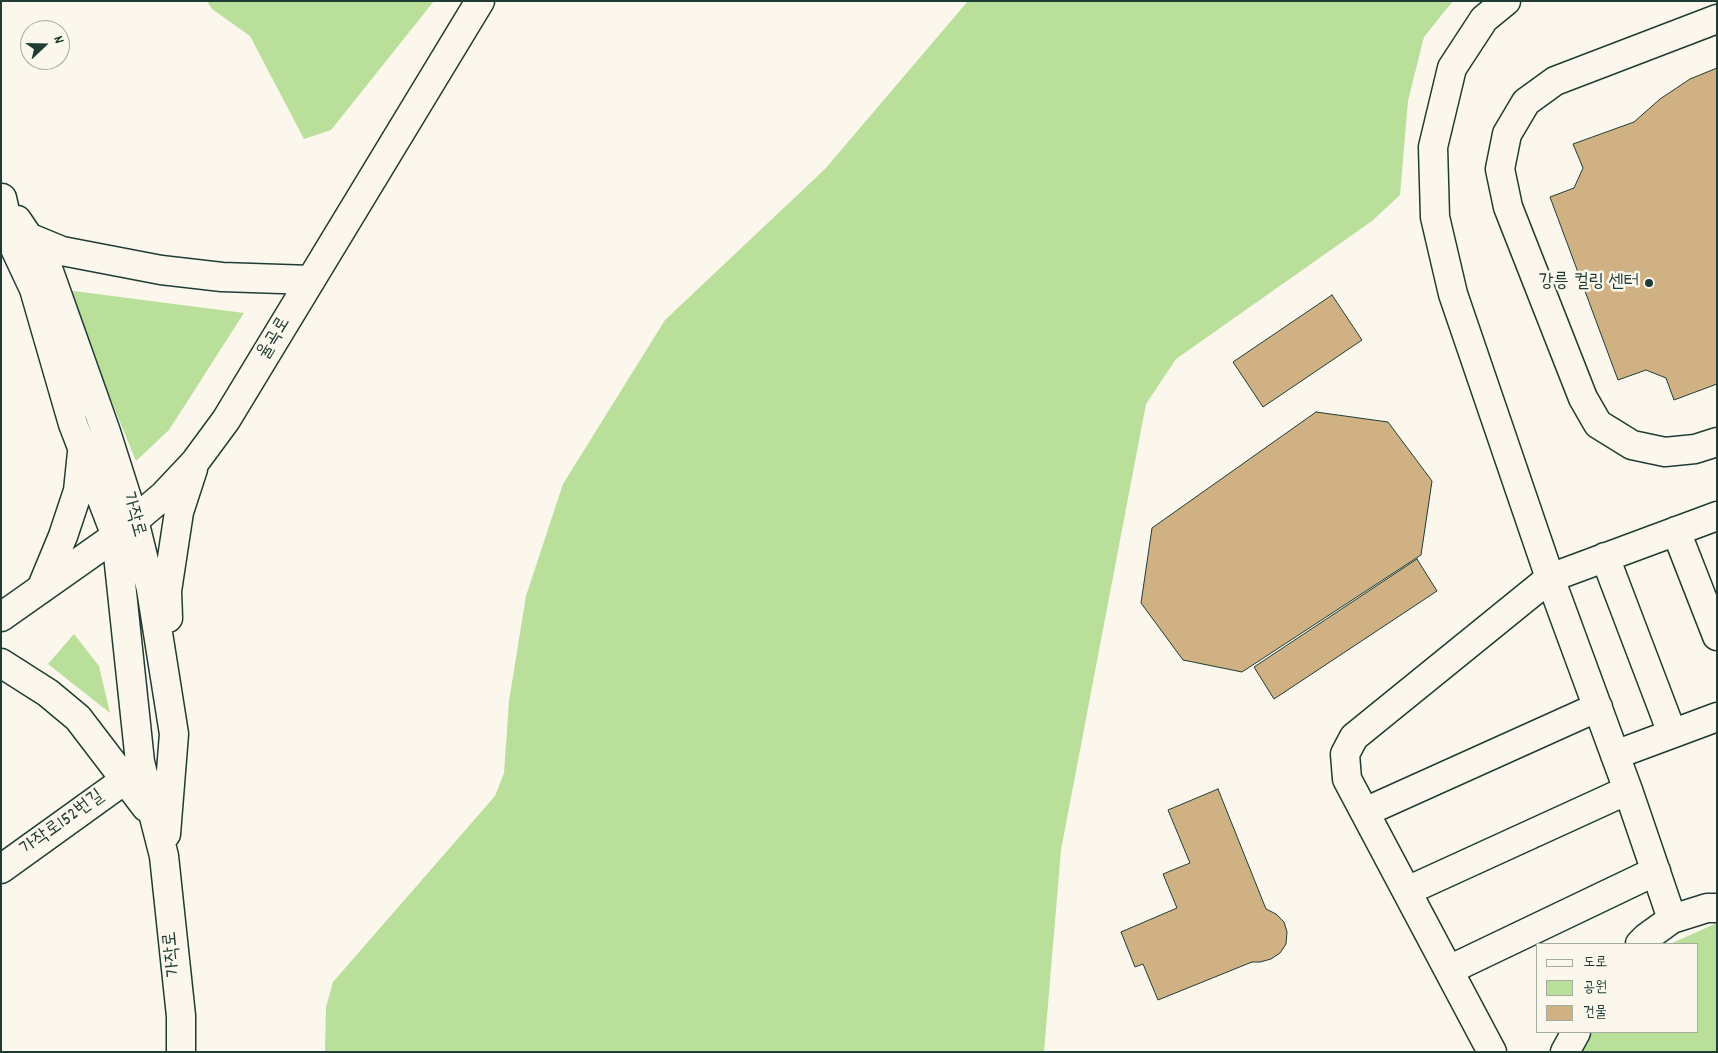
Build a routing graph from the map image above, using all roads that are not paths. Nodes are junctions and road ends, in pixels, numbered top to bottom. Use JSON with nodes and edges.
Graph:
{"nodes":[{"id":1,"x":480,"y":1,"type":"edge"},
{"id":2,"x":1506,"y":1,"type":"edge"},
{"id":3,"x":1712,"y":13,"type":"edge"},
{"id":4,"x":1,"y":198,"type":"edge"},
{"id":5,"x":28,"y":237,"type":"junction"},
{"id":6,"x":311,"y":280,"type":"junction"},
{"id":7,"x":1717,"y":442,"type":"edge"},
{"id":8,"x":82,"y":448,"type":"junction"},
{"id":9,"x":195,"y":462,"type":"junction"},
{"id":10,"x":1717,"y":516,"type":"edge"},
{"id":11,"x":125,"y":528,"type":"junction"},
{"id":12,"x":1676,"y":531,"type":"junction"},
{"id":13,"x":1605,"y":557,"type":"junction"},
{"id":14,"x":1550,"y":578,"type":"junction"},
{"id":15,"x":41,"y":589,"type":"junction"},
{"id":16,"x":1,"y":618,"type":"edge"},
{"id":17,"x":1717,"y":636,"type":"edge"},
{"id":18,"x":1,"y":663,"type":"edge"},
{"id":19,"x":1598,"y":707,"type":"junction"},
{"id":20,"x":1717,"y":717,"type":"edge"},
{"id":21,"x":1672,"y":733,"type":"junction"},
{"id":22,"x":174,"y":734,"type":"junction"},
{"id":23,"x":1615,"y":755,"type":"junction"},
{"id":24,"x":126,"y":779,"type":"junction"},
{"id":25,"x":1628,"y":790,"type":"junction"},
{"id":26,"x":1365,"y":812,"type":"junction"},
{"id":27,"x":155,"y":820,"type":"junction"},
{"id":28,"x":164,"y":856,"type":"junction"},
{"id":29,"x":1,"y":870,"type":"edge"},
{"id":30,"x":1656,"y":871,"type":"junction"},
{"id":31,"x":1407,"y":891,"type":"junction"},
{"id":32,"x":1717,"y":908,"type":"edge"},
{"id":33,"x":1672,"y":918,"type":"junction"},
{"id":34,"x":1641,"y":943,"type":"edge"},
{"id":35,"x":1449,"y":970,"type":"junction"},
{"id":36,"x":1576,"y":1033,"type":"edge"},
{"id":37,"x":181,"y":1052,"type":"edge"},
{"id":38,"x":1492,"y":1052,"type":"edge"},
{"id":39,"x":1566,"y":1052,"type":"edge"}],
"edges":[{"from":1,"to":6,"type":"street","name":"율곡로"},
{"from":2,"to":14,"type":"street"},
{"from":3,"to":7,"type":"street"},
{"from":4,"to":5,"type":"street","name":"가작로"},
{"from":4,"to":8,"type":"street","name":"가작로"},
{"from":5,"to":6,"type":"street"},
{"from":5,"to":11,"type":"street","name":"가작로"},
{"from":6,"to":9,"type":"street","name":"율곡로"},
{"from":8,"to":11,"type":"street","name":"가작로"},
{"from":8,"to":15,"type":"street"},
{"from":9,"to":11,"type":"street","name":"율곡로"},
{"from":9,"to":22,"type":"street"},
{"from":10,"to":12,"type":"street"},
{"from":11,"to":15,"type":"street","name":"율곡로"},
{"from":11,"to":22,"type":"street","name":"가작로"},
{"from":11,"to":27,"type":"street","name":"가작로"},
{"from":12,"to":13,"type":"street"},
{"from":12,"to":17,"type":"street"},
{"from":13,"to":14,"type":"street"},
{"from":13,"to":21,"type":"street"},
{"from":14,"to":19,"type":"street"},
{"from":14,"to":26,"type":"street"},
{"from":15,"to":16,"type":"street","name":"율곡로"},
{"from":18,"to":24,"type":"street"},
{"from":19,"to":23,"type":"street"},
{"from":19,"to":26,"type":"street"},
{"from":20,"to":21,"type":"street"},
{"from":21,"to":23,"type":"street"},
{"from":22,"to":28,"type":"street","name":"가작로"},
{"from":23,"to":25,"type":"street"},
{"from":24,"to":27,"type":"street"},
{"from":24,"to":29,"type":"street","name":"가작로152번길"},
{"from":25,"to":30,"type":"street"},
{"from":25,"to":31,"type":"street"},
{"from":26,"to":31,"type":"street"},
{"from":27,"to":28,"type":"street","name":"가작로"},
{"from":28,"to":37,"type":"street","name":"가작로"},
{"from":30,"to":33,"type":"street"},
{"from":30,"to":35,"type":"street"},
{"from":31,"to":35,"type":"street"},
{"from":32,"to":33,"type":"street"},
{"from":33,"to":34,"type":"street"},
{"from":35,"to":38,"type":"street"},
{"from":36,"to":39,"type":"street"}]}
